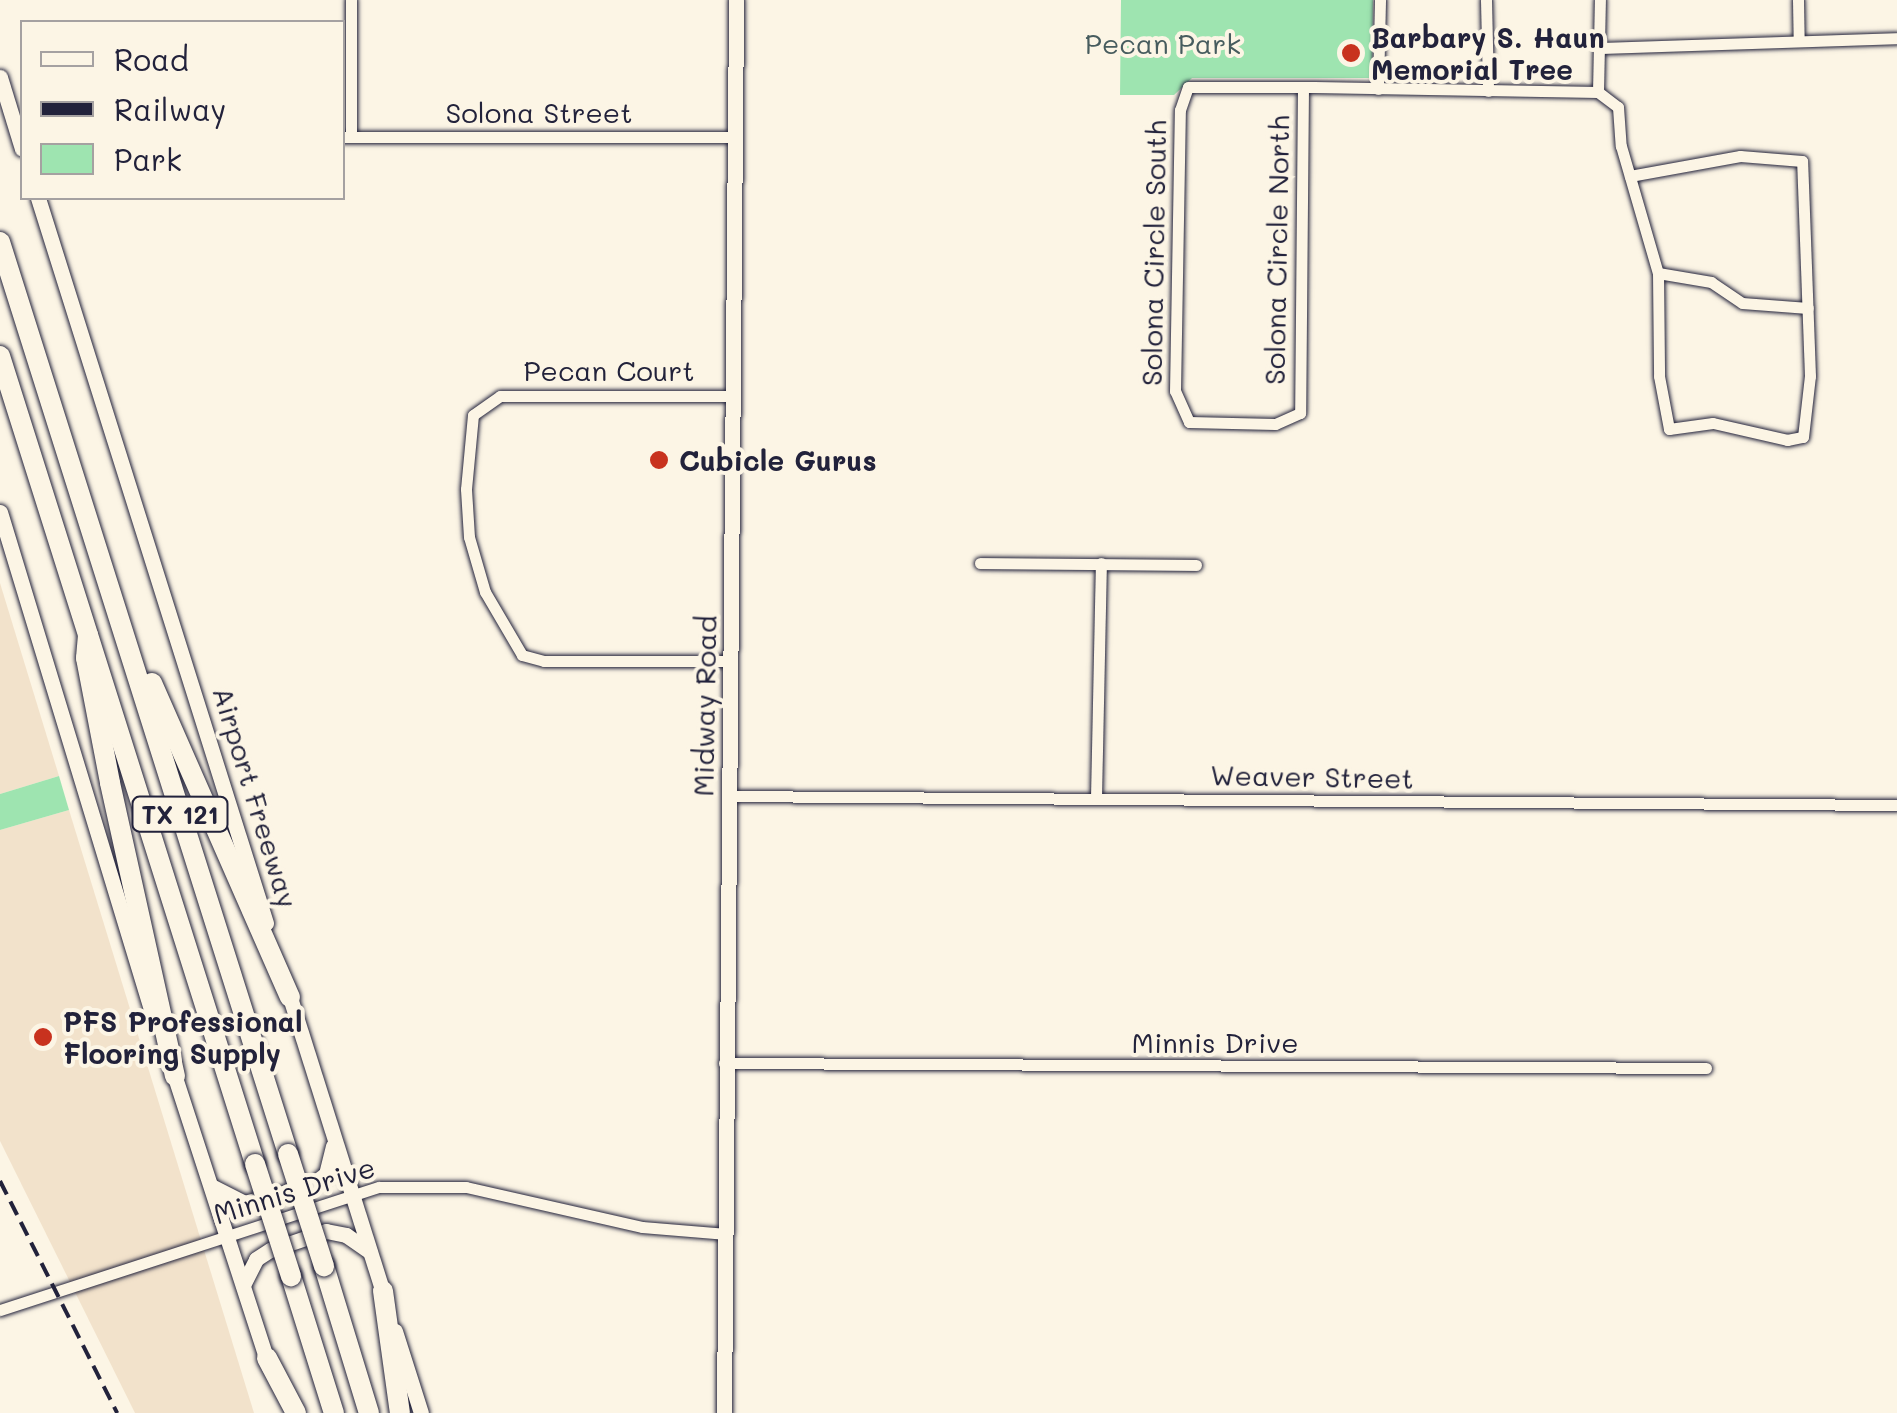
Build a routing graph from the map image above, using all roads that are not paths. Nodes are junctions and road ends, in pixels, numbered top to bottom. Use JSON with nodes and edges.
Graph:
{"nodes":[{"id":1,"x":351,"y":0,"type":"edge"},
{"id":2,"x":736,"y":0,"type":"edge"},
{"id":3,"x":1380,"y":0,"type":"edge"},
{"id":4,"x":1486,"y":0,"type":"edge"},
{"id":5,"x":1600,"y":0,"type":"edge"},
{"id":6,"x":1798,"y":0,"type":"edge"},
{"id":7,"x":1897,"y":38,"type":"edge"},
{"id":8,"x":1799,"y":39,"type":"junction"},
{"id":9,"x":1599,"y":48,"type":"junction"},
{"id":10,"x":0,"y":77,"type":"edge"},
{"id":11,"x":1303,"y":88,"type":"junction"},
{"id":12,"x":1378,"y":89,"type":"junction"},
{"id":13,"x":1488,"y":91,"type":"junction"},
{"id":14,"x":1598,"y":92,"type":"junction"},
{"id":15,"x":20,"y":131,"type":"edge"},
{"id":16,"x":347,"y":137,"type":"edge"},
{"id":17,"x":736,"y":137,"type":"junction"},
{"id":18,"x":1630,"y":176,"type":"junction"},
{"id":19,"x":39,"y":200,"type":"edge"},
{"id":20,"x":0,"y":242,"type":"edge"},
{"id":21,"x":1658,"y":274,"type":"junction"},
{"id":22,"x":1808,"y":308,"type":"junction"},
{"id":23,"x":0,"y":356,"type":"edge"},
{"id":24,"x":735,"y":396,"type":"junction"},
{"id":25,"x":1300,"y":413,"type":"joint"},
{"id":26,"x":74,"y":473,"type":"junction"},
{"id":27,"x":0,"y":512,"type":"edge"},
{"id":28,"x":980,"y":563,"type":"dead end"},
{"id":29,"x":1101,"y":563,"type":"junction"},
{"id":30,"x":1196,"y":565,"type":"dead end"},
{"id":31,"x":90,"y":623,"type":"junction"},
{"id":32,"x":731,"y":661,"type":"junction"},
{"id":33,"x":726,"y":796,"type":"junction"},
{"id":34,"x":1096,"y":798,"type":"junction"},
{"id":35,"x":1897,"y":805,"type":"edge"},
{"id":36,"x":290,"y":998,"type":"junction"},
{"id":37,"x":724,"y":1063,"type":"junction"},
{"id":38,"x":1706,"y":1068,"type":"dead end"},
{"id":39,"x":175,"y":1076,"type":"junction"},
{"id":40,"x":334,"y":1135,"type":"junction"},
{"id":41,"x":211,"y":1186,"type":"junction"},
{"id":42,"x":351,"y":1193,"type":"junction"},
{"id":43,"x":727,"y":1234,"type":"junction"},
{"id":44,"x":227,"y":1236,"type":"junction"},
{"id":45,"x":370,"y":1252,"type":"junction"},
{"id":46,"x":243,"y":1285,"type":"junction"},
{"id":47,"x":382,"y":1290,"type":"junction"},
{"id":48,"x":0,"y":1310,"type":"edge"},
{"id":49,"x":267,"y":1358,"type":"junction"},
{"id":50,"x":284,"y":1413,"type":"edge"},
{"id":51,"x":296,"y":1413,"type":"edge"},
{"id":52,"x":334,"y":1413,"type":"edge"},
{"id":53,"x":369,"y":1413,"type":"edge"},
{"id":54,"x":400,"y":1413,"type":"edge"},
{"id":55,"x":421,"y":1413,"type":"edge"},
{"id":56,"x":724,"y":1413,"type":"edge"}],
"edges":[{"from":1,"to":16,"type":"street"},
{"from":2,"to":17,"type":"main road","name":"Midway Road"},
{"from":3,"to":12,"type":"street"},
{"from":4,"to":13,"type":"street"},
{"from":5,"to":9,"type":"street"},
{"from":6,"to":8,"type":"street"},
{"from":7,"to":8,"type":"street"},
{"from":8,"to":9,"type":"street"},
{"from":9,"to":14,"type":"street"},
{"from":10,"to":15,"type":"main road"},
{"from":11,"to":12,"type":"street"},
{"from":11,"to":25,"type":"street","name":"Solona Circle North"},
{"from":11,"to":25,"type":"street","name":"Solona Circle South"},
{"from":12,"to":13,"type":"street"},
{"from":13,"to":14,"type":"street"},
{"from":14,"to":18,"type":"street"},
{"from":16,"to":17,"type":"street","name":"Solona Street"},
{"from":17,"to":24,"type":"main road","name":"Midway Road"},
{"from":18,"to":21,"type":"street"},
{"from":18,"to":22,"type":"street"},
{"from":19,"to":36,"type":"main road","name":"Airport Freeway"},
{"from":20,"to":26,"type":"highway","number":"TX 121"},
{"from":21,"to":22,"type":"street"},
{"from":21,"to":22,"type":"street"},
{"from":23,"to":31,"type":"highway","number":"TX 121"},
{"from":24,"to":32,"type":"main road","name":"Midway Road"},
{"from":24,"to":32,"type":"street","name":"Pecan Court"},
{"from":26,"to":36,"type":"highway"},
{"from":26,"to":53,"type":"highway","number":"TX 121","bridge":true},
{"from":27,"to":39,"type":"main road"},
{"from":28,"to":29,"type":"street"},
{"from":29,"to":30,"type":"street"},
{"from":29,"to":34,"type":"street"},
{"from":31,"to":39,"type":"highway"},
{"from":31,"to":52,"type":"highway","number":"TX 121","bridge":true},
{"from":32,"to":33,"type":"main road","name":"Midway Road"},
{"from":33,"to":34,"type":"street","name":"Weaver Street"},
{"from":33,"to":37,"type":"main road","name":"Midway Road"},
{"from":34,"to":35,"type":"street","name":"Weaver Street"},
{"from":36,"to":40,"type":"main road","name":"Airport Freeway"},
{"from":37,"to":38,"type":"street","name":"Minnis Drive"},
{"from":37,"to":43,"type":"main road","name":"Midway Road"},
{"from":39,"to":41,"type":"main road"},
{"from":40,"to":41,"type":"main road"},
{"from":40,"to":42,"type":"main road","name":"Airport Freeway"},
{"from":41,"to":44,"type":"main road"},
{"from":42,"to":43,"type":"street","name":"Minnis Drive"},
{"from":42,"to":44,"type":"street","name":"Minnis Drive"},
{"from":42,"to":45,"type":"main road","name":"Airport Freeway"},
{"from":43,"to":56,"type":"main road","name":"Midway Road"},
{"from":44,"to":46,"type":"main road"},
{"from":44,"to":48,"type":"street","name":"Minnis Drive"},
{"from":45,"to":46,"type":"main road"},
{"from":45,"to":47,"type":"main road","name":"Airport Freeway"},
{"from":46,"to":49,"type":"main road"},
{"from":47,"to":54,"type":"highway"},
{"from":47,"to":55,"type":"main road","name":"Airport Freeway"},
{"from":49,"to":50,"type":"main road"},
{"from":49,"to":51,"type":"highway"}]}
